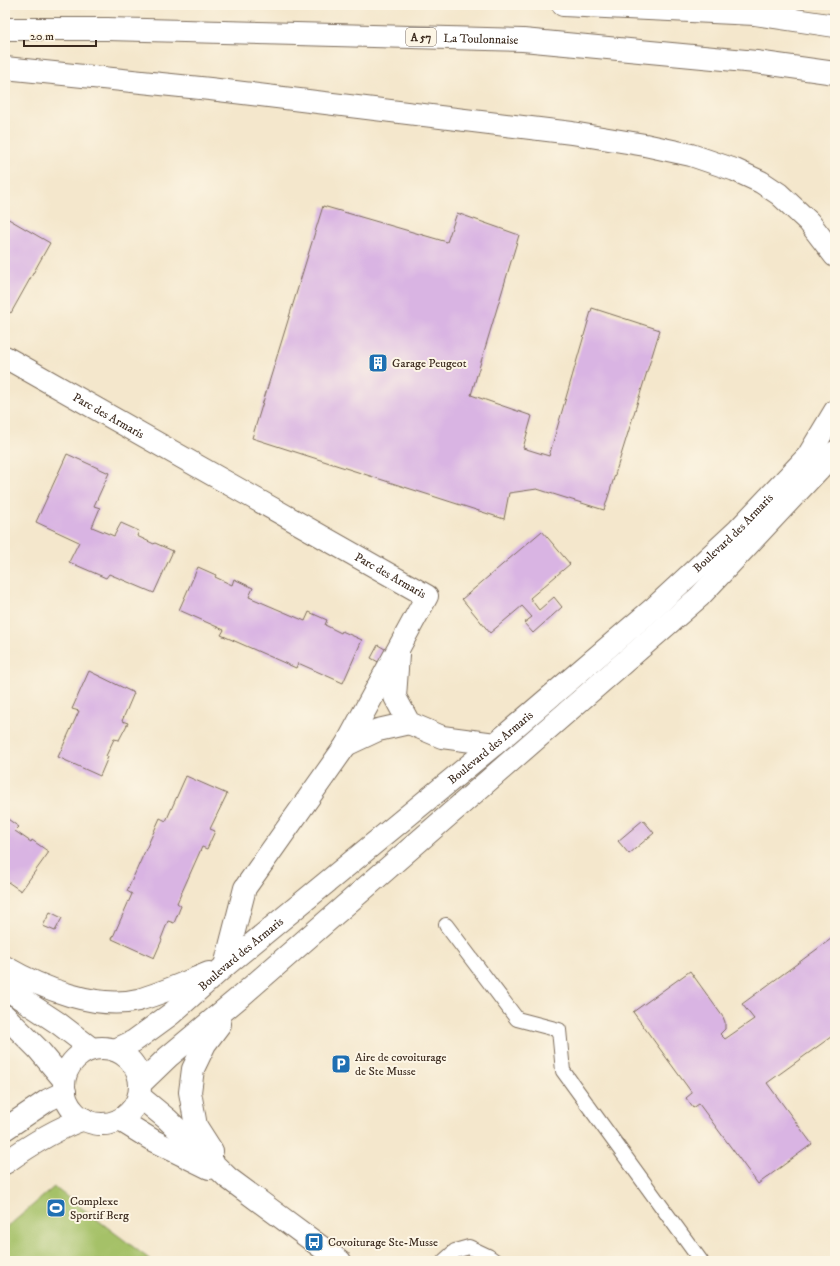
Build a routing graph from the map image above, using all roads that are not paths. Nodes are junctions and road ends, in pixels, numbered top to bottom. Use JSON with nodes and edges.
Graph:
{"nodes":[{"id":1,"x":563,"y":5,"type":"edge"},
{"id":2,"x":835,"y":26,"type":"edge"},
{"id":3,"x":5,"y":29,"type":"edge"},
{"id":4,"x":5,"y":68,"type":"edge"},
{"id":5,"x":835,"y":73,"type":"edge"},
{"id":6,"x":835,"y":256,"type":"edge"},
{"id":7,"x":5,"y":356,"type":"edge"},
{"id":8,"x":835,"y":411,"type":"edge"},
{"id":9,"x":835,"y":452,"type":"edge"},
{"id":10,"x":399,"y":647,"type":"junction"},
{"id":11,"x":409,"y":723,"type":"junction"},
{"id":12,"x":495,"y":744,"type":"junction"},
{"id":13,"x":346,"y":745,"type":"junction"},
{"id":14,"x":446,"y":925,"type":"dead end"},
{"id":15,"x":225,"y":966,"type":"junction"},
{"id":16,"x":5,"y":967,"type":"edge"},
{"id":17,"x":5,"y":988,"type":"edge"},
{"id":18,"x":240,"y":997,"type":"junction"},
{"id":19,"x":5,"y":1016,"type":"edge"},
{"id":20,"x":92,"y":1048,"type":"junction"},
{"id":21,"x":115,"y":1050,"type":"junction"},
{"id":22,"x":64,"y":1086,"type":"junction"},
{"id":23,"x":140,"y":1090,"type":"junction"},
{"id":24,"x":84,"y":1119,"type":"junction"},
{"id":25,"x":120,"y":1120,"type":"junction"},
{"id":26,"x":5,"y":1129,"type":"edge"},
{"id":27,"x":5,"y":1163,"type":"edge"},
{"id":28,"x":228,"y":1178,"type":"junction"},
{"id":29,"x":340,"y":1261,"type":"edge"},
{"id":30,"x":444,"y":1261,"type":"edge"},
{"id":31,"x":495,"y":1261,"type":"edge"},
{"id":32,"x":701,"y":1261,"type":"edge"}],
"edges":[{"from":1,"to":2,"type":"main road"},
{"from":3,"to":5,"type":"main road","name":"La Toulonnaise","number":"A 57"},
{"from":4,"to":6,"type":"main road"},
{"from":7,"to":10,"type":"main road","name":"Parc des Armaris"},
{"from":8,"to":12,"type":"main road","name":"Boulevard des Armaris"},
{"from":9,"to":18,"type":"main road","name":"Boulevard des Armaris"},
{"from":10,"to":11,"type":"main road"},
{"from":10,"to":13,"type":"main road","name":"Parc des Armaris"},
{"from":11,"to":12,"type":"main road"},
{"from":11,"to":13,"type":"main road"},
{"from":12,"to":15,"type":"main road","name":"Boulevard des Armaris"},
{"from":13,"to":15,"type":"main road","name":"Parc des Armaris"},
{"from":14,"to":32,"type":"lane"},
{"from":15,"to":16,"type":"main road"},
{"from":15,"to":21,"type":"main road","name":"Boulevard des Armaris"},
{"from":17,"to":20,"type":"main road"},
{"from":18,"to":23,"type":"main road","name":"Boulevard des Armaris"},
{"from":18,"to":28,"type":"main road"},
{"from":19,"to":22,"type":"main road"},
{"from":20,"to":21,"type":"main road"},
{"from":20,"to":22,"type":"main road"},
{"from":21,"to":23,"type":"main road"},
{"from":22,"to":24,"type":"main road"},
{"from":22,"to":26,"type":"main road"},
{"from":23,"to":25,"type":"main road"},
{"from":23,"to":28,"type":"main road"},
{"from":24,"to":25,"type":"main road"},
{"from":24,"to":27,"type":"main road"},
{"from":25,"to":28,"type":"main road"},
{"from":28,"to":29,"type":"main road"},
{"from":30,"to":31,"type":"lane"}]}
